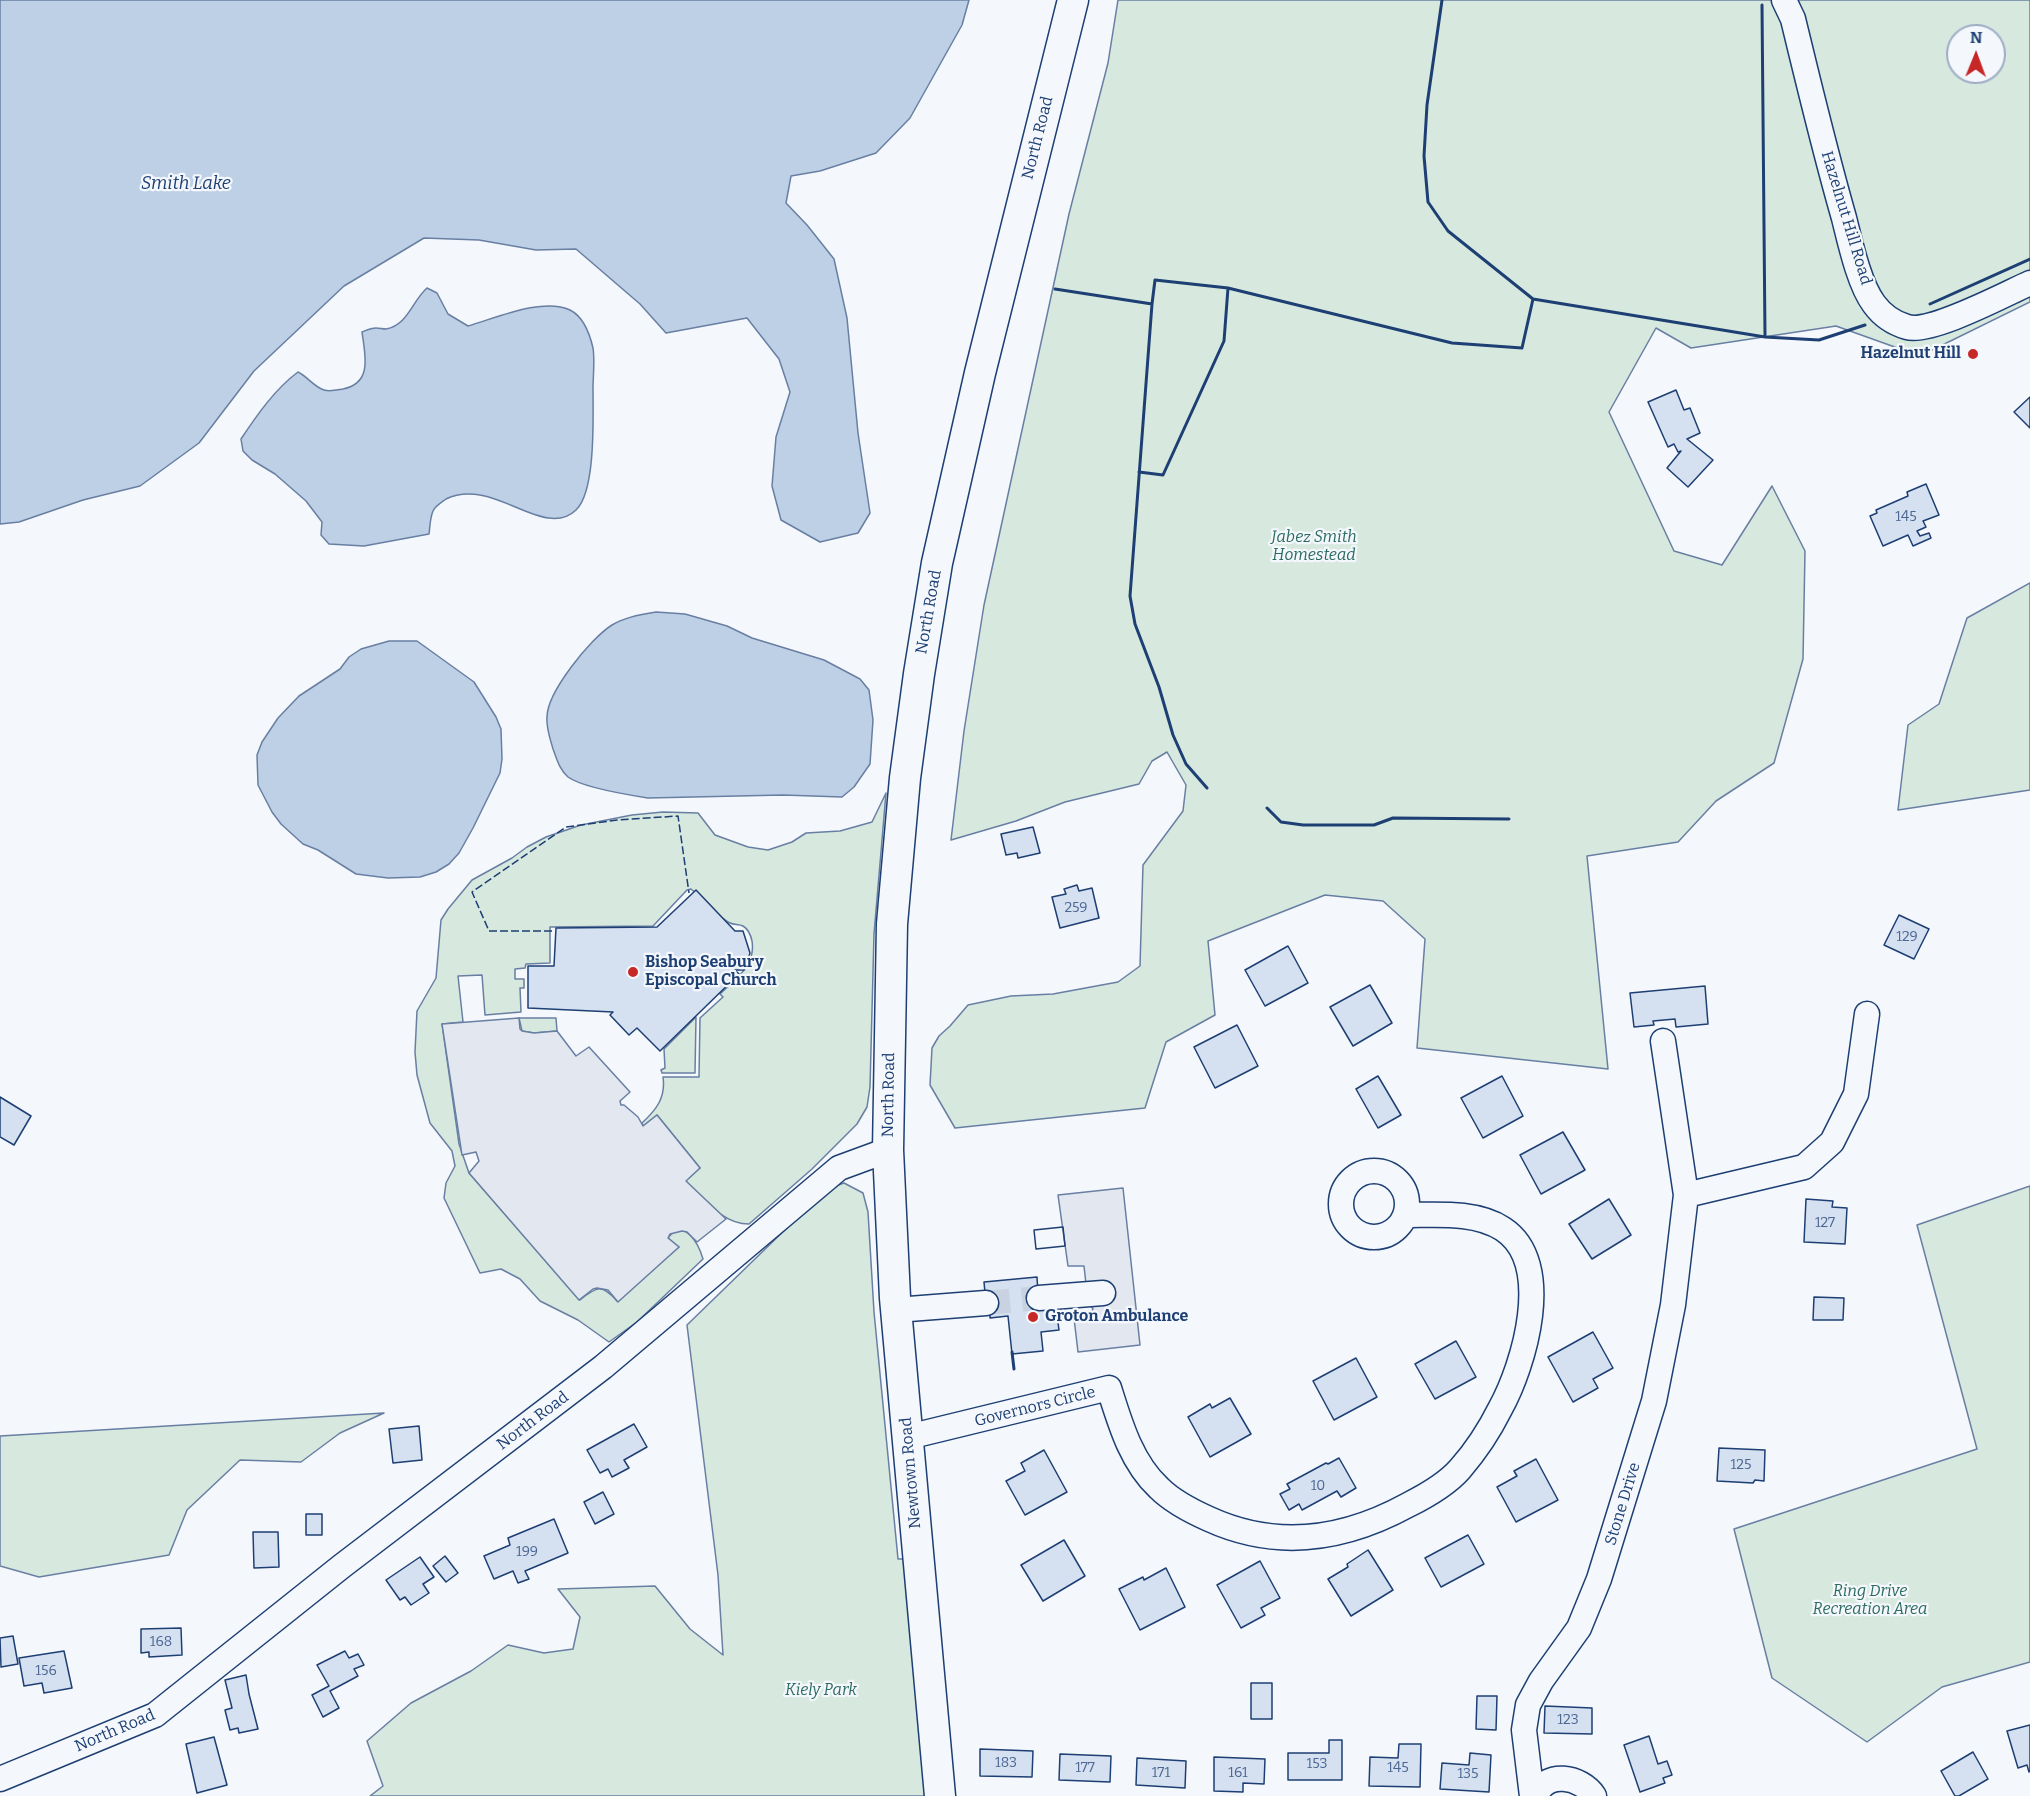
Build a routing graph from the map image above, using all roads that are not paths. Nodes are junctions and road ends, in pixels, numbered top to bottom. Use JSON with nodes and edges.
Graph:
{"nodes":[{"id":1,"x":1073,"y":0,"type":"edge"},
{"id":2,"x":1784,"y":0,"type":"edge"},
{"id":3,"x":2030,"y":282,"type":"edge"},
{"id":4,"x":1867,"y":1014,"type":"dead end"},
{"id":5,"x":1663,"y":1041,"type":"dead end"},
{"id":6,"x":888,"y":1150,"type":"junction"},
{"id":7,"x":1686,"y":1196,"type":"junction"},
{"id":8,"x":1406,"y":1215,"type":"dead end"},
{"id":9,"x":1102,"y":1287,"type":"dead end"},
{"id":10,"x":1038,"y":1292,"type":"tunnel mouth"},
{"id":11,"x":986,"y":1297,"type":"tunnel mouth"},
{"id":12,"x":896,"y":1304,"type":"junction"},
{"id":13,"x":908,"y":1437,"type":"junction"},
{"id":14,"x":0,"y":1779,"type":"edge"},
{"id":15,"x":940,"y":1796,"type":"edge"},
{"id":16,"x":1534,"y":1796,"type":"edge"},
{"id":17,"x":1593,"y":1796,"type":"edge"}],
"edges":[{"from":1,"to":6,"type":"main road","name":"North Road"},
{"from":2,"to":3,"type":"street","name":"Hazelnut Hill Road"},
{"from":4,"to":7,"type":"street"},
{"from":5,"to":7,"type":"street","name":"Stone Drive"},
{"from":6,"to":12,"type":"main road","name":"Newtown Road"},
{"from":6,"to":14,"type":"street","name":"North Road"},
{"from":7,"to":16,"type":"street","name":"Stone Drive"},
{"from":8,"to":13,"type":"street","name":"Governors Circle"},
{"from":9,"to":10,"type":"street"},
{"from":11,"to":12,"type":"street"},
{"from":12,"to":13,"type":"main road","name":"Newtown Road"},
{"from":13,"to":15,"type":"main road","name":"Newtown Road"},
{"from":16,"to":17,"type":"street"}]}
